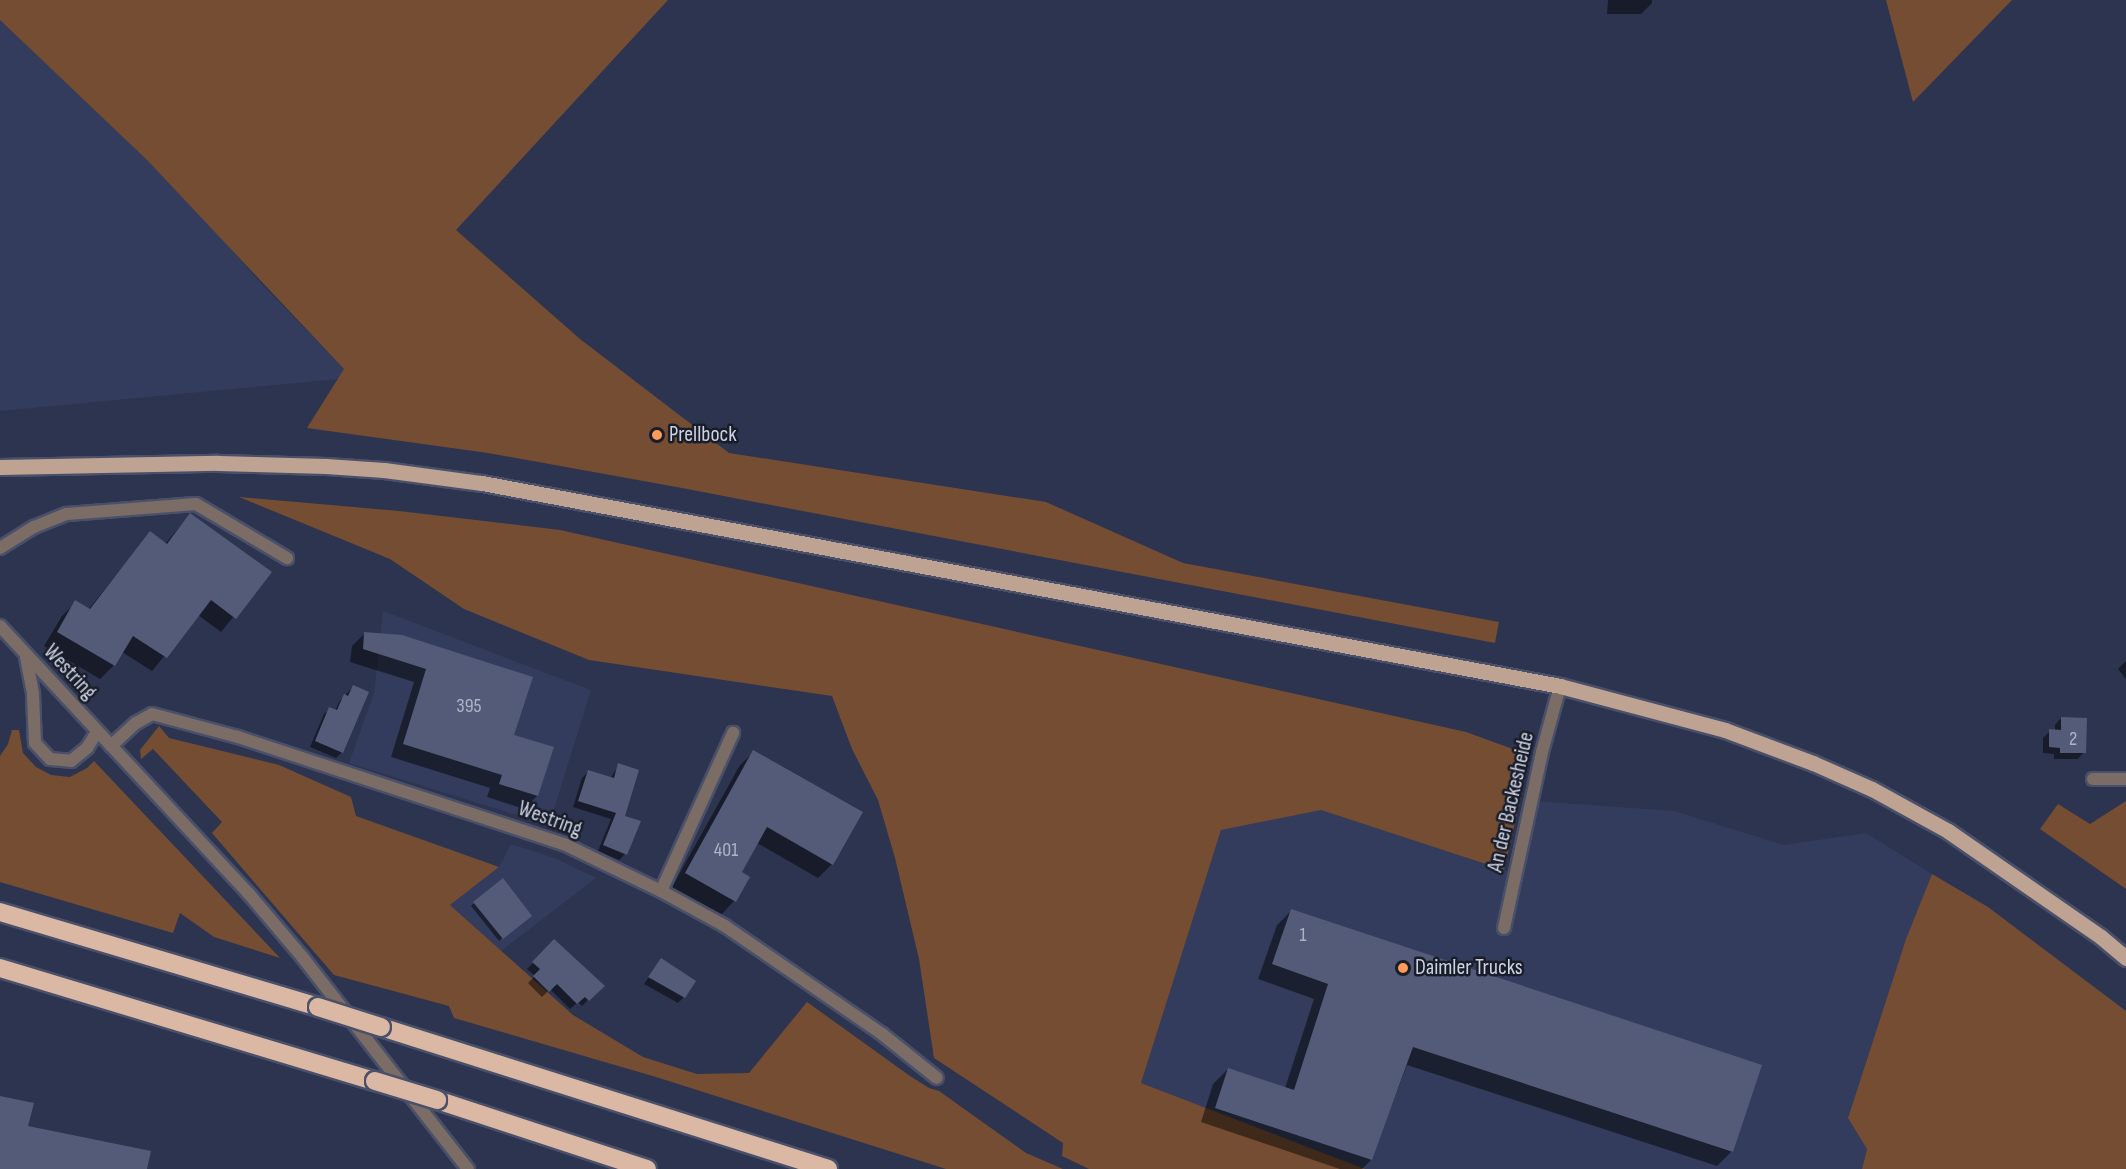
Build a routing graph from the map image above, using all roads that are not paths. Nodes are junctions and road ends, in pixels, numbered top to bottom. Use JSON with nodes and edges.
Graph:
{"nodes":[{"id":1,"x":0,"y":467,"type":"edge"},
{"id":2,"x":0,"y":548,"type":"edge"},
{"id":3,"x":287,"y":558,"type":"dead end"},
{"id":4,"x":0,"y":626,"type":"edge"},
{"id":5,"x":27,"y":657,"type":"junction"},
{"id":6,"x":1560,"y":686,"type":"junction"},
{"id":7,"x":97,"y":732,"type":"junction"},
{"id":8,"x":733,"y":733,"type":"dead end"},
{"id":9,"x":111,"y":746,"type":"junction"},
{"id":10,"x":2093,"y":779,"type":"dead end"},
{"id":11,"x":2126,"y":779,"type":"edge"},
{"id":12,"x":662,"y":891,"type":"junction"},
{"id":13,"x":0,"y":912,"type":"edge"},
{"id":14,"x":1504,"y":928,"type":"dead end"},
{"id":15,"x":2126,"y":958,"type":"edge"},
{"id":16,"x":0,"y":968,"type":"edge"},
{"id":17,"x":937,"y":1078,"type":"dead end"},
{"id":18,"x":468,"y":1169,"type":"edge"},
{"id":19,"x":647,"y":1169,"type":"edge"},
{"id":20,"x":828,"y":1169,"type":"edge"}],
"edges":[{"from":1,"to":6,"type":"main road"},
{"from":2,"to":3,"type":"street"},
{"from":4,"to":5,"type":"street","name":"Westring"},
{"from":5,"to":7,"type":"street","name":"Westring"},
{"from":5,"to":7,"type":"street"},
{"from":6,"to":14,"type":"street","name":"An der Backesheide"},
{"from":6,"to":15,"type":"main road"},
{"from":7,"to":9,"type":"street","name":"Westring"},
{"from":8,"to":12,"type":"street"},
{"from":9,"to":12,"type":"street","name":"Westring"},
{"from":9,"to":18,"type":"street","name":"Westring"},
{"from":10,"to":11,"type":"street"},
{"from":12,"to":17,"type":"street","name":"Westring"},
{"from":13,"to":20,"type":"highway","bridge":true},
{"from":16,"to":19,"type":"highway","bridge":true}]}
